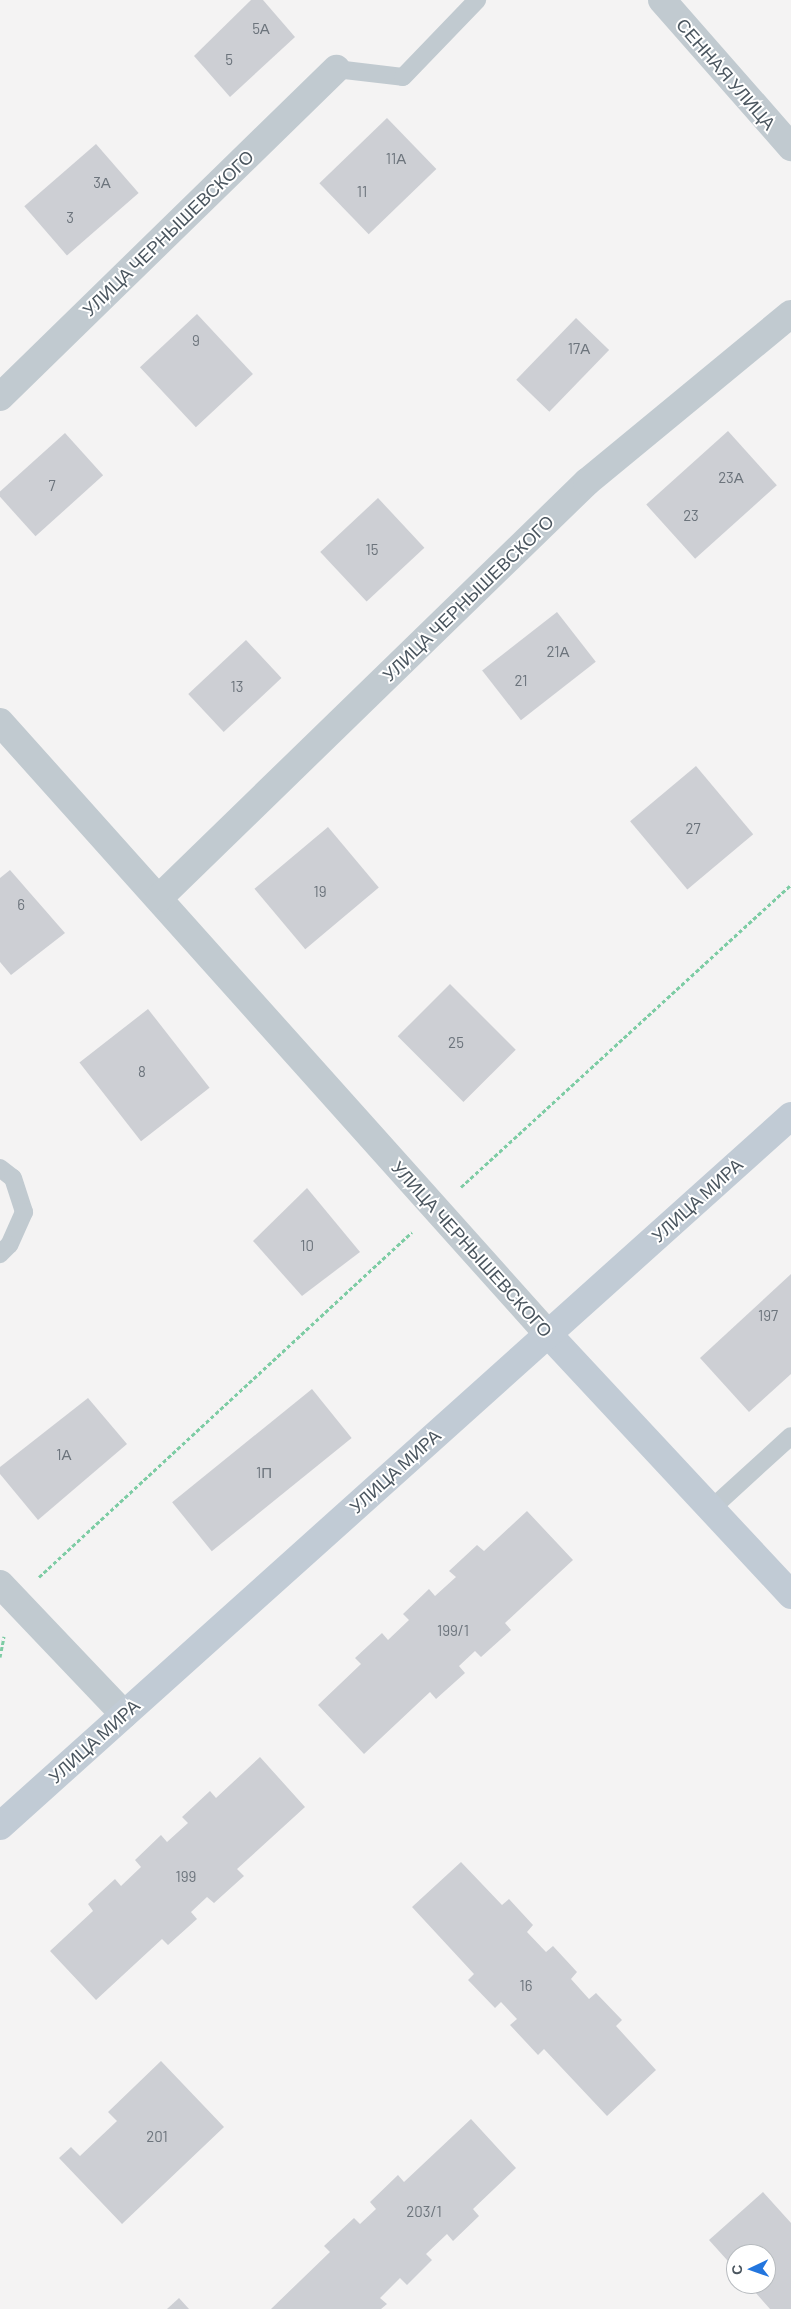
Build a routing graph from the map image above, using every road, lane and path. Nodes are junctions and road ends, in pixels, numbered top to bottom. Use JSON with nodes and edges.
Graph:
{"nodes":[{"id":1,"x":477,"y":0,"type":"edge"},
{"id":2,"x":662,"y":0,"type":"edge"},
{"id":3,"x":336,"y":69,"type":"joint"},
{"id":4,"x":791,"y":147,"type":"edge"},
{"id":5,"x":791,"y":314,"type":"edge"},
{"id":6,"x":0,"y":397,"type":"edge"},
{"id":7,"x":0,"y":722,"type":"edge"},
{"id":8,"x":791,"y":885,"type":"edge"},
{"id":9,"x":159,"y":898,"type":"junction"},
{"id":10,"x":791,"y":1116,"type":"edge"},
{"id":11,"x":0,"y":1168,"type":"edge"},
{"id":12,"x":437,"y":1209,"type":"junction"},
{"id":13,"x":0,"y":1254,"type":"edge"},
{"id":14,"x":548,"y":1334,"type":"junction"},
{"id":15,"x":791,"y":1436,"type":"edge"},
{"id":16,"x":711,"y":1509,"type":"junction"},
{"id":17,"x":7,"y":1592,"type":"edge"},
{"id":18,"x":791,"y":1596,"type":"edge"},
{"id":19,"x":0,"y":1657,"type":"edge"},
{"id":20,"x":124,"y":1714,"type":"junction"},
{"id":21,"x":0,"y":1826,"type":"edge"}],
"edges":[{"from":1,"to":3,"type":"lane"},
{"from":2,"to":4,"type":"street","name":"СЕННАЯ УЛИЦА"},
{"from":3,"to":6,"type":"street","name":"УЛИЦА ЧЕРНЫШЕВСКОГО"},
{"from":5,"to":9,"type":"street","name":"УЛИЦА ЧЕРНЫШЕВСКОГО"},
{"from":7,"to":9,"type":"street","name":"УЛИЦА ЧЕРНЫШЕВСКОГО"},
{"from":8,"to":12,"type":"path"},
{"from":9,"to":12,"type":"street","name":"УЛИЦА ЧЕРНЫШЕВСКОГО"},
{"from":10,"to":14,"type":"street","name":"УЛИЦА МИРА"},
{"from":11,"to":13,"type":"lane"},
{"from":12,"to":14,"type":"street","name":"УЛИЦА ЧЕРНЫШЕВСКОГО"},
{"from":12,"to":17,"type":"path"},
{"from":14,"to":16,"type":"street","name":"УЛИЦА ЧЕРНЫШЕВСКОГО"},
{"from":14,"to":20,"type":"street","name":"УЛИЦА МИРА"},
{"from":15,"to":16,"type":"lane"},
{"from":16,"to":18,"type":"street","name":"УЛИЦА ЧЕРНЫШЕВСКОГО"},
{"from":17,"to":19,"type":"path"},
{"from":17,"to":20,"type":"street"},
{"from":20,"to":21,"type":"street","name":"УЛИЦА МИРА"}]}
